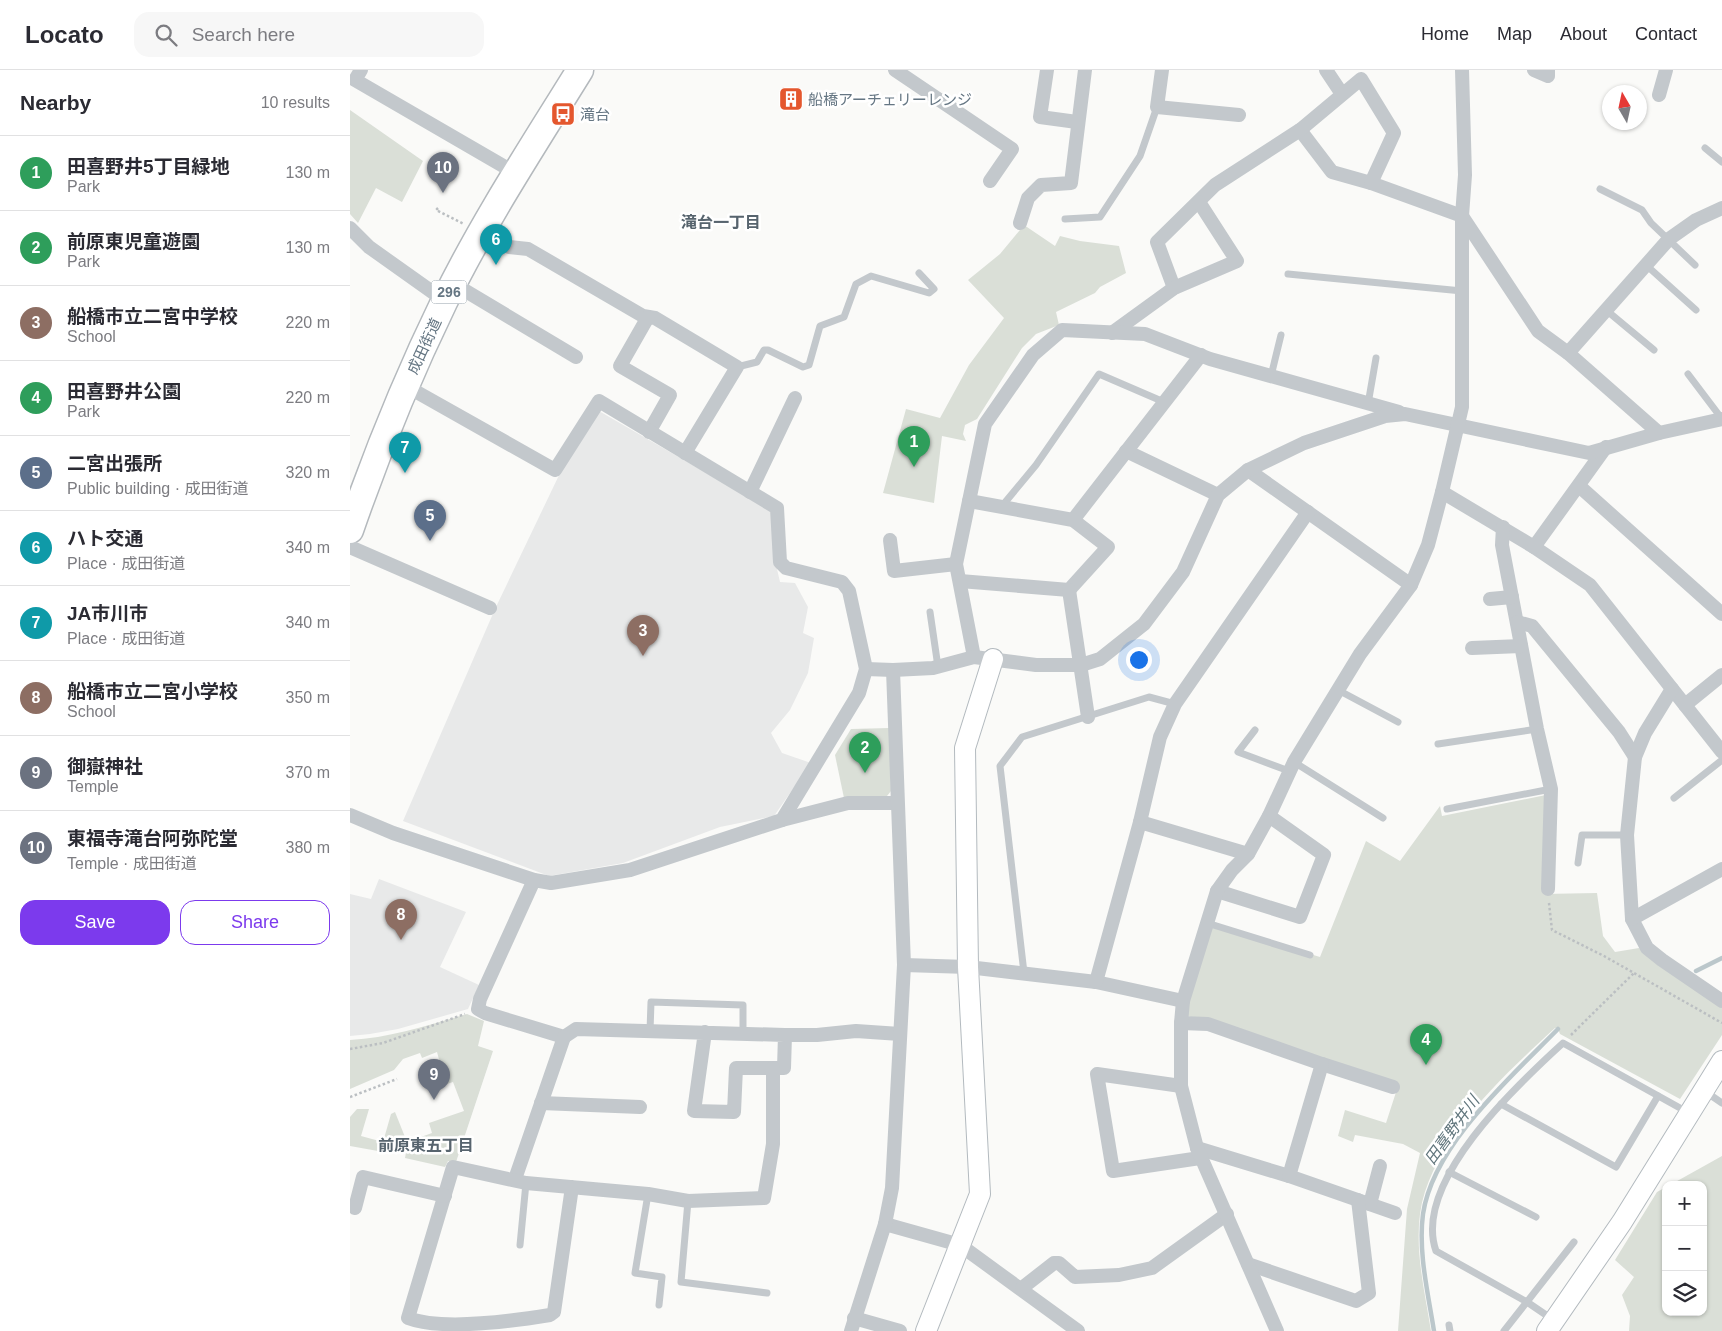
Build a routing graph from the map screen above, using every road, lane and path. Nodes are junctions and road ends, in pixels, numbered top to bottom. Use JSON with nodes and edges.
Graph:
{"nodes":[{"id":1,"x":361,"y":70,"type":"edge"},
{"id":2,"x":580,"y":70,"type":"edge"},
{"id":3,"x":895,"y":70,"type":"edge"},
{"id":4,"x":1047,"y":70,"type":"edge"},
{"id":5,"x":1085,"y":70,"type":"edge"},
{"id":6,"x":1162,"y":70,"type":"edge"},
{"id":7,"x":1326,"y":70,"type":"edge"},
{"id":8,"x":1462,"y":70,"type":"edge"},
{"id":9,"x":1534,"y":70,"type":"edge"},
{"id":10,"x":1548,"y":70,"type":"edge"},
{"id":11,"x":1666,"y":70,"type":"edge"},
{"id":12,"x":1342,"y":94,"type":"junction"},
{"id":13,"x":1659,"y":95,"type":"dead end"},
{"id":14,"x":1156,"y":107,"type":"junction"},
{"id":15,"x":1240,"y":115,"type":"dead end"},
{"id":16,"x":1078,"y":122,"type":"junction"},
{"id":17,"x":1300,"y":130,"type":"junction"},
{"id":18,"x":1705,"y":148,"type":"dead end"},
{"id":19,"x":1722,"y":162,"type":"edge"},
{"id":20,"x":517,"y":174,"type":"junction"},
{"id":21,"x":990,"y":181,"type":"dead end"},
{"id":22,"x":1371,"y":183,"type":"junction"},
{"id":23,"x":1600,"y":189,"type":"dead end"},
{"id":24,"x":1199,"y":202,"type":"junction"},
{"id":25,"x":438,"y":208,"type":"dead end"},
{"id":26,"x":1722,"y":208,"type":"edge"},
{"id":27,"x":1462,"y":216,"type":"junction"},
{"id":28,"x":1065,"y":219,"type":"dead end"},
{"id":29,"x":1020,"y":223,"type":"dead end"},
{"id":30,"x":475,"y":227,"type":"junction"},
{"id":31,"x":350,"y":228,"type":"edge"},
{"id":32,"x":1669,"y":239,"type":"junction"},
{"id":33,"x":1695,"y":264,"type":"dead end"},
{"id":34,"x":1646,"y":265,"type":"junction"},
{"id":35,"x":919,"y":274,"type":"dead end"},
{"id":36,"x":1288,"y":274,"type":"dead end"},
{"id":37,"x":1174,"y":288,"type":"junction"},
{"id":38,"x":1462,"y":291,"type":"junction"},
{"id":39,"x":449,"y":292,"type":"junction"},
{"id":40,"x":1606,"y":310,"type":"junction"},
{"id":41,"x":1696,"y":310,"type":"dead end"},
{"id":42,"x":648,"y":317,"type":"junction"},
{"id":43,"x":1112,"y":332,"type":"junction"},
{"id":44,"x":1281,"y":335,"type":"dead end"},
{"id":45,"x":1654,"y":350,"type":"dead end"},
{"id":46,"x":1568,"y":353,"type":"junction"},
{"id":47,"x":1201,"y":355,"type":"junction"},
{"id":48,"x":576,"y":357,"type":"dead end"},
{"id":49,"x":1376,"y":358,"type":"dead end"},
{"id":50,"x":737,"y":367,"type":"junction"},
{"id":51,"x":1688,"y":374,"type":"dead end"},
{"id":52,"x":1271,"y":376,"type":"junction"},
{"id":53,"x":406,"y":386,"type":"junction"},
{"id":54,"x":795,"y":398,"type":"dead end"},
{"id":55,"x":1164,"y":402,"type":"junction"},
{"id":56,"x":1368,"y":404,"type":"junction"},
{"id":57,"x":1405,"y":414,"type":"junction"},
{"id":58,"x":1722,"y":419,"type":"edge"},
{"id":59,"x":1456,"y":425,"type":"junction"},
{"id":60,"x":649,"y":432,"type":"junction"},
{"id":61,"x":1659,"y":432,"type":"junction"},
{"id":62,"x":1606,"y":447,"type":"junction"},
{"id":63,"x":1126,"y":451,"type":"junction"},
{"id":64,"x":685,"y":453,"type":"junction"},
{"id":65,"x":1248,"y":470,"type":"junction"},
{"id":66,"x":1579,"y":486,"type":"junction"},
{"id":67,"x":750,"y":492,"type":"junction"},
{"id":68,"x":1442,"y":492,"type":"junction"},
{"id":69,"x":1218,"y":495,"type":"junction"},
{"id":70,"x":355,"y":496,"type":"edge"},
{"id":71,"x":969,"y":501,"type":"junction"},
{"id":72,"x":1002,"y":506,"type":"junction"},
{"id":73,"x":1308,"y":512,"type":"junction"},
{"id":74,"x":1073,"y":520,"type":"junction"},
{"id":75,"x":1503,"y":527,"type":"junction"},
{"id":76,"x":350,"y":530,"type":"edge"},
{"id":77,"x":890,"y":540,"type":"dead end"},
{"id":78,"x":350,"y":547,"type":"edge"},
{"id":79,"x":1534,"y":547,"type":"junction"},
{"id":80,"x":956,"y":564,"type":"junction"},
{"id":81,"x":960,"y":581,"type":"junction"},
{"id":82,"x":1411,"y":585,"type":"junction"},
{"id":83,"x":1069,"y":590,"type":"junction"},
{"id":84,"x":1512,"y":597,"type":"junction"},
{"id":85,"x":1490,"y":600,"type":"dead end"},
{"id":86,"x":490,"y":608,"type":"dead end"},
{"id":87,"x":930,"y":612,"type":"dead end"},
{"id":88,"x":1722,"y":614,"type":"edge"},
{"id":89,"x":1517,"y":622,"type":"junction"},
{"id":90,"x":1521,"y":646,"type":"junction"},
{"id":91,"x":1472,"y":648,"type":"dead end"},
{"id":92,"x":983,"y":658,"type":"junction"},
{"id":93,"x":1080,"y":665,"type":"junction"},
{"id":94,"x":938,"y":667,"type":"junction"},
{"id":95,"x":866,"y":669,"type":"junction"},
{"id":96,"x":893,"y":670,"type":"junction"},
{"id":97,"x":1722,"y":675,"type":"edge"},
{"id":98,"x":1672,"y":688,"type":"junction"},
{"id":99,"x":1338,"y":690,"type":"junction"},
{"id":100,"x":1175,"y":704,"type":"junction"},
{"id":101,"x":1685,"y":705,"type":"junction"},
{"id":102,"x":1088,"y":717,"type":"junction"},
{"id":103,"x":1398,"y":722,"type":"dead end"},
{"id":104,"x":1537,"y":729,"type":"junction"},
{"id":105,"x":1255,"y":730,"type":"dead end"},
{"id":106,"x":1438,"y":744,"type":"dead end"},
{"id":107,"x":1722,"y":752,"type":"edge"},
{"id":108,"x":1635,"y":756,"type":"junction"},
{"id":109,"x":1722,"y":760,"type":"edge"},
{"id":110,"x":1292,"y":766,"type":"junction"},
{"id":111,"x":1551,"y":789,"type":"junction"},
{"id":112,"x":1674,"y":798,"type":"dead end"},
{"id":113,"x":897,"y":803,"type":"junction"},
{"id":114,"x":1446,"y":809,"type":"dead end"},
{"id":115,"x":350,"y":815,"type":"edge"},
{"id":116,"x":1269,"y":816,"type":"junction"},
{"id":117,"x":1383,"y":818,"type":"dead end"},
{"id":118,"x":782,"y":820,"type":"junction"},
{"id":119,"x":1140,"y":822,"type":"junction"},
{"id":120,"x":1627,"y":835,"type":"junction"},
{"id":121,"x":1248,"y":854,"type":"junction"},
{"id":122,"x":1578,"y":863,"type":"dead end"},
{"id":123,"x":1722,"y":869,"type":"edge"},
{"id":124,"x":534,"y":880,"type":"junction"},
{"id":125,"x":1548,"y":889,"type":"joint"},
{"id":126,"x":1217,"y":891,"type":"junction"},
{"id":127,"x":1632,"y":919,"type":"junction"},
{"id":128,"x":1207,"y":923,"type":"junction"},
{"id":129,"x":1310,"y":955,"type":"dead end"},
{"id":130,"x":904,"y":965,"type":"junction"},
{"id":131,"x":968,"y":967,"type":"junction"},
{"id":132,"x":1634,"y":972,"type":"junction"},
{"id":133,"x":1024,"y":973,"type":"junction"},
{"id":134,"x":1096,"y":982,"type":"junction"},
{"id":135,"x":1183,"y":1001,"type":"junction"},
{"id":136,"x":1722,"y":1001,"type":"edge"},
{"id":137,"x":478,"y":1009,"type":"junction"},
{"id":138,"x":1181,"y":1023,"type":"junction"},
{"id":139,"x":1722,"y":1023,"type":"edge"},
{"id":140,"x":650,"y":1031,"type":"junction"},
{"id":141,"x":705,"y":1032,"type":"junction"},
{"id":142,"x":743,"y":1034,"type":"junction"},
{"id":143,"x":900,"y":1034,"type":"junction"},
{"id":144,"x":785,"y":1035,"type":"junction"},
{"id":145,"x":564,"y":1037,"type":"junction"},
{"id":146,"x":1563,"y":1043,"type":"junction"},
{"id":147,"x":350,"y":1049,"type":"edge"},
{"id":148,"x":1322,"y":1064,"type":"junction"},
{"id":149,"x":1721,"y":1064,"type":"edge"},
{"id":150,"x":773,"y":1068,"type":"junction"},
{"id":151,"x":397,"y":1079,"type":"dead end"},
{"id":152,"x":1181,"y":1086,"type":"junction"},
{"id":153,"x":1393,"y":1087,"type":"dead end"},
{"id":154,"x":1703,"y":1091,"type":"junction"},
{"id":155,"x":1658,"y":1096,"type":"junction"},
{"id":156,"x":350,"y":1097,"type":"edge"},
{"id":157,"x":541,"y":1103,"type":"junction"},
{"id":158,"x":1722,"y":1103,"type":"edge"},
{"id":159,"x":1502,"y":1104,"type":"junction"},
{"id":160,"x":640,"y":1108,"type":"dead end"},
{"id":161,"x":1690,"y":1113,"type":"junction"},
{"id":162,"x":1198,"y":1153,"type":"junction"},
{"id":163,"x":1380,"y":1166,"type":"dead end"},
{"id":164,"x":1449,"y":1172,"type":"junction"},
{"id":165,"x":1288,"y":1176,"type":"junction"},
{"id":166,"x":521,"y":1181,"type":"junction"},
{"id":167,"x":572,"y":1187,"type":"junction"},
{"id":168,"x":648,"y":1194,"type":"junction"},
{"id":169,"x":445,"y":1196,"type":"junction"},
{"id":170,"x":688,"y":1201,"type":"junction"},
{"id":171,"x":1364,"y":1202,"type":"junction"},
{"id":172,"x":355,"y":1208,"type":"dead end"},
{"id":173,"x":1395,"y":1213,"type":"dead end"},
{"id":174,"x":1226,"y":1214,"type":"junction"},
{"id":175,"x":1536,"y":1217,"type":"dead end"},
{"id":176,"x":885,"y":1224,"type":"junction"},
{"id":177,"x":1574,"y":1242,"type":"dead end"},
{"id":178,"x":960,"y":1244,"type":"junction"},
{"id":179,"x":520,"y":1245,"type":"dead end"},
{"id":180,"x":1248,"y":1264,"type":"junction"},
{"id":181,"x":1022,"y":1288,"type":"junction"},
{"id":182,"x":768,"y":1293,"type":"dead end"},
{"id":183,"x":1527,"y":1302,"type":"junction"},
{"id":184,"x":658,"y":1305,"type":"dead end"},
{"id":185,"x":852,"y":1325,"type":"edge"},
{"id":186,"x":1551,"y":1326,"type":"edge"},
{"id":187,"x":416,"y":1327,"type":"edge"},
{"id":188,"x":900,"y":1331,"type":"edge"},
{"id":189,"x":926,"y":1331,"type":"edge"},
{"id":190,"x":1078,"y":1331,"type":"edge"},
{"id":191,"x":1278,"y":1331,"type":"edge"},
{"id":192,"x":1504,"y":1331,"type":"edge"}],
"edges":[{"from":1,"to":20,"type":"street"},
{"from":2,"to":20,"type":"highway","name":"成田街道","number":"296"},
{"from":3,"to":21,"type":"street"},
{"from":4,"to":16,"type":"street"},
{"from":5,"to":16,"type":"street"},
{"from":6,"to":14,"type":"street"},
{"from":7,"to":12,"type":"street"},
{"from":8,"to":27,"type":"street"},
{"from":9,"to":10,"type":"street"},
{"from":11,"to":13,"type":"street"},
{"from":12,"to":17,"type":"street"},
{"from":12,"to":22,"type":"street"},
{"from":14,"to":15,"type":"street"},
{"from":14,"to":28,"type":"lane"},
{"from":16,"to":29,"type":"street"},
{"from":17,"to":22,"type":"street"},
{"from":17,"to":24,"type":"street"},
{"from":18,"to":19,"type":"lane"},
{"from":20,"to":30,"type":"highway","name":"成田街道","number":"296"},
{"from":22,"to":27,"type":"street"},
{"from":23,"to":32,"type":"lane"},
{"from":24,"to":37,"type":"street"},
{"from":24,"to":37,"type":"street"},
{"from":25,"to":30,"type":"path"},
{"from":26,"to":32,"type":"street"},
{"from":27,"to":38,"type":"street"},
{"from":27,"to":46,"type":"street"},
{"from":30,"to":39,"type":"highway","name":"成田街道","number":"296"},
{"from":30,"to":42,"type":"street"},
{"from":31,"to":39,"type":"street"},
{"from":32,"to":33,"type":"lane"},
{"from":32,"to":34,"type":"street"},
{"from":34,"to":40,"type":"street"},
{"from":34,"to":41,"type":"lane"},
{"from":35,"to":50,"type":"lane"},
{"from":36,"to":38,"type":"lane"},
{"from":37,"to":43,"type":"street"},
{"from":38,"to":59,"type":"street"},
{"from":39,"to":48,"type":"street"},
{"from":39,"to":53,"type":"highway","name":"成田街道","number":"296"},
{"from":40,"to":45,"type":"lane"},
{"from":40,"to":46,"type":"street"},
{"from":42,"to":50,"type":"street"},
{"from":42,"to":60,"type":"street"},
{"from":43,"to":47,"type":"street"},
{"from":43,"to":71,"type":"street"},
{"from":44,"to":52,"type":"lane"},
{"from":46,"to":61,"type":"street"},
{"from":47,"to":52,"type":"street"},
{"from":47,"to":55,"type":"street"},
{"from":49,"to":56,"type":"lane"},
{"from":50,"to":64,"type":"street"},
{"from":51,"to":58,"type":"lane"},
{"from":52,"to":56,"type":"street"},
{"from":53,"to":60,"type":"street"},
{"from":53,"to":70,"type":"highway","name":"成田街道","number":"296"},
{"from":54,"to":67,"type":"street"},
{"from":55,"to":63,"type":"street"},
{"from":55,"to":72,"type":"lane"},
{"from":56,"to":57,"type":"street"},
{"from":57,"to":59,"type":"street"},
{"from":57,"to":65,"type":"street"},
{"from":58,"to":61,"type":"street"},
{"from":59,"to":62,"type":"street"},
{"from":59,"to":68,"type":"street"},
{"from":60,"to":64,"type":"street"},
{"from":61,"to":62,"type":"street"},
{"from":62,"to":66,"type":"street"},
{"from":63,"to":69,"type":"street"},
{"from":63,"to":74,"type":"street"},
{"from":64,"to":67,"type":"street"},
{"from":65,"to":69,"type":"street"},
{"from":65,"to":73,"type":"street"},
{"from":66,"to":79,"type":"street"},
{"from":66,"to":88,"type":"street"},
{"from":67,"to":95,"type":"street"},
{"from":68,"to":75,"type":"street"},
{"from":68,"to":82,"type":"street"},
{"from":69,"to":93,"type":"street"},
{"from":70,"to":76,"type":"highway","name":"成田街道","number":"296"},
{"from":71,"to":72,"type":"street"},
{"from":71,"to":80,"type":"street"},
{"from":72,"to":74,"type":"street"},
{"from":73,"to":82,"type":"street"},
{"from":73,"to":100,"type":"street"},
{"from":74,"to":83,"type":"street"},
{"from":75,"to":79,"type":"street"},
{"from":75,"to":84,"type":"street"},
{"from":77,"to":80,"type":"street"},
{"from":78,"to":86,"type":"street"},
{"from":79,"to":98,"type":"street"},
{"from":80,"to":81,"type":"street"},
{"from":81,"to":83,"type":"street"},
{"from":81,"to":92,"type":"street"},
{"from":82,"to":99,"type":"street"},
{"from":83,"to":93,"type":"street"},
{"from":84,"to":85,"type":"street"},
{"from":84,"to":89,"type":"street"},
{"from":87,"to":94,"type":"lane"},
{"from":89,"to":90,"type":"street"},
{"from":89,"to":108,"type":"street"},
{"from":90,"to":91,"type":"street"},
{"from":90,"to":104,"type":"street"},
{"from":92,"to":93,"type":"street"},
{"from":92,"to":94,"type":"street"},
{"from":92,"to":131,"type":"street"},
{"from":93,"to":102,"type":"street"},
{"from":94,"to":96,"type":"street"},
{"from":95,"to":96,"type":"street"},
{"from":95,"to":118,"type":"street"},
{"from":96,"to":113,"type":"street"},
{"from":97,"to":101,"type":"street"},
{"from":98,"to":101,"type":"street"},
{"from":98,"to":108,"type":"street"},
{"from":99,"to":103,"type":"lane"},
{"from":99,"to":110,"type":"street"},
{"from":100,"to":102,"type":"lane"},
{"from":100,"to":119,"type":"street"},
{"from":101,"to":107,"type":"street"},
{"from":102,"to":133,"type":"lane"},
{"from":104,"to":106,"type":"lane"},
{"from":104,"to":111,"type":"street"},
{"from":105,"to":110,"type":"lane"},
{"from":108,"to":120,"type":"street"},
{"from":109,"to":112,"type":"lane"},
{"from":110,"to":116,"type":"street"},
{"from":110,"to":117,"type":"lane"},
{"from":111,"to":114,"type":"lane"},
{"from":111,"to":125,"type":"street"},
{"from":113,"to":118,"type":"street"},
{"from":113,"to":130,"type":"street"},
{"from":115,"to":124,"type":"street"},
{"from":116,"to":121,"type":"street"},
{"from":116,"to":126,"type":"street"},
{"from":118,"to":124,"type":"street"},
{"from":119,"to":121,"type":"street"},
{"from":119,"to":134,"type":"street"},
{"from":120,"to":122,"type":"lane"},
{"from":120,"to":127,"type":"street"},
{"from":121,"to":126,"type":"street"},
{"from":123,"to":127,"type":"street"},
{"from":124,"to":137,"type":"street"},
{"from":125,"to":132,"type":"path"},
{"from":126,"to":128,"type":"street"},
{"from":127,"to":136,"type":"street"},
{"from":128,"to":129,"type":"lane"},
{"from":128,"to":135,"type":"street"},
{"from":130,"to":131,"type":"street"},
{"from":130,"to":143,"type":"street"},
{"from":131,"to":133,"type":"street"},
{"from":131,"to":178,"type":"street"},
{"from":132,"to":139,"type":"path"},
{"from":132,"to":146,"type":"path"},
{"from":133,"to":134,"type":"street"},
{"from":134,"to":135,"type":"street"},
{"from":135,"to":138,"type":"street"},
{"from":137,"to":145,"type":"street"},
{"from":137,"to":147,"type":"path"},
{"from":138,"to":148,"type":"street"},
{"from":138,"to":152,"type":"street"},
{"from":140,"to":141,"type":"street"},
{"from":140,"to":142,"type":"lane"},
{"from":140,"to":145,"type":"street"},
{"from":141,"to":142,"type":"street"},
{"from":141,"to":150,"type":"street"},
{"from":142,"to":144,"type":"street"},
{"from":143,"to":144,"type":"street"},
{"from":143,"to":176,"type":"street"},
{"from":144,"to":150,"type":"street"},
{"from":145,"to":157,"type":"street"},
{"from":146,"to":155,"type":"lane"},
{"from":146,"to":159,"type":"lane"},
{"from":148,"to":153,"type":"street"},
{"from":148,"to":165,"type":"street"},
{"from":149,"to":154,"type":"street"},
{"from":150,"to":170,"type":"street"},
{"from":151,"to":156,"type":"path"},
{"from":152,"to":162,"type":"street"},
{"from":152,"to":162,"type":"street"},
{"from":154,"to":158,"type":"lane"},
{"from":154,"to":161,"type":"street"},
{"from":155,"to":159,"type":"lane"},
{"from":155,"to":161,"type":"lane"},
{"from":157,"to":160,"type":"street"},
{"from":157,"to":166,"type":"street"},
{"from":159,"to":164,"type":"lane"},
{"from":161,"to":186,"type":"street"},
{"from":162,"to":165,"type":"street"},
{"from":162,"to":174,"type":"street"},
{"from":163,"to":171,"type":"street"},
{"from":164,"to":175,"type":"lane"},
{"from":164,"to":183,"type":"lane"},
{"from":165,"to":171,"type":"street"},
{"from":166,"to":167,"type":"street"},
{"from":166,"to":169,"type":"street"},
{"from":166,"to":179,"type":"lane"},
{"from":167,"to":168,"type":"street"},
{"from":167,"to":187,"type":"street"},
{"from":168,"to":170,"type":"street"},
{"from":168,"to":184,"type":"lane"},
{"from":169,"to":172,"type":"street"},
{"from":169,"to":187,"type":"street"},
{"from":170,"to":182,"type":"lane"},
{"from":171,"to":173,"type":"street"},
{"from":171,"to":180,"type":"street"},
{"from":174,"to":180,"type":"street"},
{"from":174,"to":181,"type":"street"},
{"from":176,"to":178,"type":"street"},
{"from":176,"to":185,"type":"street"},
{"from":177,"to":183,"type":"lane"},
{"from":178,"to":181,"type":"street"},
{"from":178,"to":189,"type":"street"},
{"from":180,"to":191,"type":"street"},
{"from":181,"to":190,"type":"street"},
{"from":183,"to":186,"type":"lane"},
{"from":183,"to":192,"type":"lane"},
{"from":185,"to":188,"type":"street"}]}
